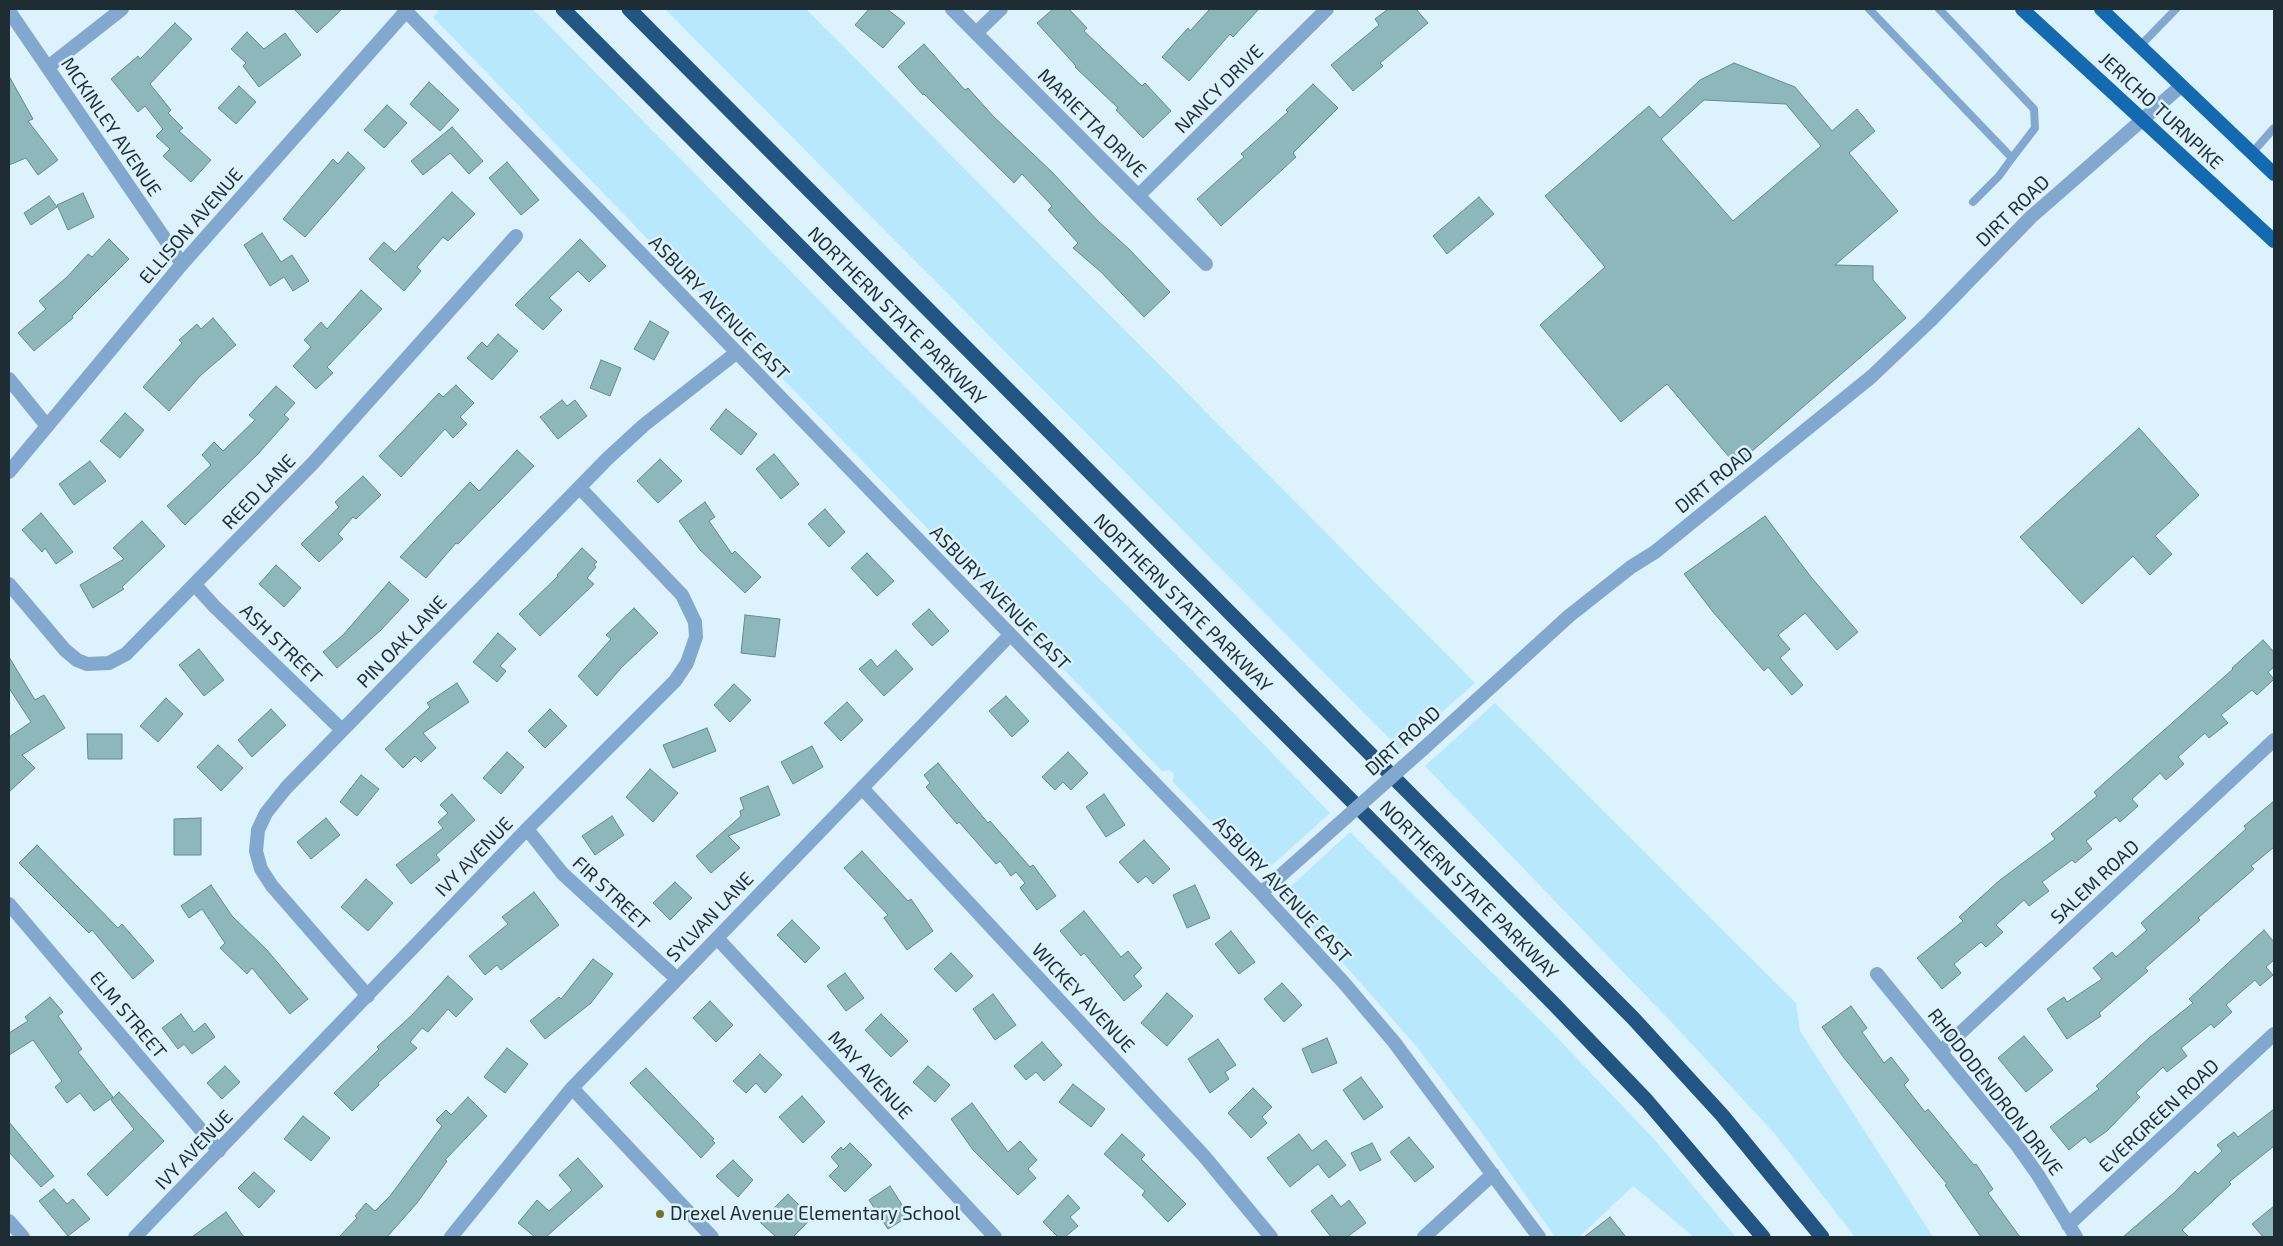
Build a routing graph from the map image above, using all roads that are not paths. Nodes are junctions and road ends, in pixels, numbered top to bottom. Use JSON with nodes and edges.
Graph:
{"nodes":[{"id":1,"x":122,"y":9,"type":"edge"},
{"id":2,"x":406,"y":9,"type":"edge"},
{"id":3,"x":563,"y":9,"type":"edge"},
{"id":4,"x":629,"y":9,"type":"edge"},
{"id":5,"x":952,"y":9,"type":"edge"},
{"id":6,"x":1001,"y":9,"type":"edge"},
{"id":7,"x":1327,"y":9,"type":"edge"},
{"id":8,"x":1869,"y":9,"type":"edge"},
{"id":9,"x":1939,"y":9,"type":"edge"},
{"id":10,"x":2022,"y":9,"type":"edge"},
{"id":11,"x":2101,"y":9,"type":"edge"},
{"id":12,"x":2176,"y":9,"type":"edge"},
{"id":13,"x":9,"y":11,"type":"edge"},
{"id":14,"x":976,"y":33,"type":"junction"},
{"id":15,"x":2140,"y":46,"type":"junction"},
{"id":16,"x":48,"y":67,"type":"junction"},
{"id":17,"x":2180,"y":86,"type":"junction"},
{"id":18,"x":2143,"y":118,"type":"junction"},
{"id":19,"x":2274,"y":128,"type":"edge"},
{"id":20,"x":2252,"y":153,"type":"junction"},
{"id":21,"x":2012,"y":158,"type":"junction"},
{"id":22,"x":2274,"y":174,"type":"edge"},
{"id":23,"x":1138,"y":196,"type":"junction"},
{"id":24,"x":1973,"y":202,"type":"dead end"},
{"id":25,"x":516,"y":236,"type":"dead end"},
{"id":26,"x":2274,"y":241,"type":"edge"},
{"id":27,"x":182,"y":264,"type":"junction"},
{"id":28,"x":1206,"y":264,"type":"dead end"},
{"id":29,"x":736,"y":353,"type":"junction"},
{"id":30,"x":9,"y":379,"type":"edge"},
{"id":31,"x":47,"y":426,"type":"junction"},
{"id":32,"x":9,"y":472,"type":"edge"},
{"id":33,"x":580,"y":488,"type":"junction"},
{"id":34,"x":9,"y":584,"type":"edge"},
{"id":35,"x":195,"y":584,"type":"junction"},
{"id":36,"x":1010,"y":635,"type":"junction"},
{"id":37,"x":342,"y":730,"type":"junction"},
{"id":38,"x":2274,"y":740,"type":"edge"},
{"id":39,"x":862,"y":788,"type":"junction"},
{"id":40,"x":527,"y":828,"type":"junction"},
{"id":41,"x":1260,"y":894,"type":"junction"},
{"id":42,"x":9,"y":904,"type":"edge"},
{"id":43,"x":717,"y":938,"type":"junction"},
{"id":44,"x":1878,"y":974,"type":"dead end"},
{"id":45,"x":677,"y":979,"type":"junction"},
{"id":46,"x":368,"y":996,"type":"junction"},
{"id":47,"x":2274,"y":1034,"type":"edge"},
{"id":48,"x":1941,"y":1051,"type":"junction"},
{"id":49,"x":572,"y":1088,"type":"junction"},
{"id":50,"x":219,"y":1151,"type":"junction"},
{"id":51,"x":1493,"y":1174,"type":"junction"},
{"id":52,"x":9,"y":1221,"type":"edge"},
{"id":53,"x":2072,"y":1231,"type":"edge"},
{"id":54,"x":23,"y":1237,"type":"edge"},
{"id":55,"x":135,"y":1237,"type":"edge"},
{"id":56,"x":451,"y":1237,"type":"edge"},
{"id":57,"x":712,"y":1237,"type":"edge"},
{"id":58,"x":995,"y":1237,"type":"edge"},
{"id":59,"x":1271,"y":1237,"type":"edge"},
{"id":60,"x":1424,"y":1237,"type":"edge"},
{"id":61,"x":1539,"y":1237,"type":"edge"},
{"id":62,"x":1763,"y":1237,"type":"edge"},
{"id":63,"x":1822,"y":1237,"type":"edge"}],
"edges":[{"from":1,"to":16,"type":"street"},
{"from":2,"to":27,"type":"street","name":"ELLISON AVENUE"},
{"from":2,"to":29,"type":"street","name":"ASBURY AVENUE EAST"},
{"from":3,"to":62,"type":"highway","name":"NORTHERN STATE PARKWAY"},
{"from":4,"to":63,"type":"highway","name":"NORTHERN STATE PARKWAY"},
{"from":5,"to":14,"type":"street","name":"MARIETTA DRIVE"},
{"from":6,"to":14,"type":"street"},
{"from":7,"to":23,"type":"street","name":"NANCY DRIVE"},
{"from":8,"to":21,"type":"lane"},
{"from":9,"to":21,"type":"lane"},
{"from":10,"to":18,"type":"main road","name":"JERICHO TURNPIKE"},
{"from":11,"to":15,"type":"main road","name":"JERICHO TURNPIKE"},
{"from":12,"to":15,"type":"lane"},
{"from":13,"to":16,"type":"street","name":"MCKINLEY AVENUE"},
{"from":14,"to":23,"type":"street","name":"MARIETTA DRIVE"},
{"from":15,"to":17,"type":"main road","name":"JERICHO TURNPIKE"},
{"from":16,"to":27,"type":"street","name":"MCKINLEY AVENUE"},
{"from":17,"to":18,"type":"street","name":"DIRT ROAD"},
{"from":17,"to":20,"type":"main road","name":"JERICHO TURNPIKE"},
{"from":18,"to":26,"type":"main road","name":"JERICHO TURNPIKE"},
{"from":18,"to":41,"type":"street","name":"DIRT ROAD","bridge":true},
{"from":19,"to":20,"type":"lane"},
{"from":20,"to":22,"type":"main road","name":"JERICHO TURNPIKE"},
{"from":21,"to":24,"type":"lane"},
{"from":23,"to":28,"type":"street","name":"MARIETTA DRIVE"},
{"from":25,"to":35,"type":"street","name":"REED LANE"},
{"from":27,"to":31,"type":"street","name":"ELLISON AVENUE"},
{"from":29,"to":33,"type":"street","name":"PIN OAK LANE"},
{"from":29,"to":36,"type":"street","name":"ASBURY AVENUE EAST"},
{"from":30,"to":31,"type":"street"},
{"from":31,"to":32,"type":"street","name":"ELLISON AVENUE"},
{"from":33,"to":37,"type":"street","name":"PIN OAK LANE"},
{"from":33,"to":40,"type":"street","name":"IVY AVENUE"},
{"from":34,"to":35,"type":"street","name":"REED LANE"},
{"from":35,"to":37,"type":"street","name":"ASH STREET"},
{"from":36,"to":39,"type":"street","name":"SYLVAN LANE"},
{"from":36,"to":41,"type":"street","name":"ASBURY AVENUE EAST"},
{"from":37,"to":46,"type":"street","name":"PIN OAK LANE"},
{"from":38,"to":48,"type":"street","name":"SALEM ROAD"},
{"from":39,"to":43,"type":"street","name":"SYLVAN LANE"},
{"from":39,"to":59,"type":"street","name":"WICKEY AVENUE"},
{"from":40,"to":45,"type":"street","name":"FIR STREET"},
{"from":40,"to":46,"type":"street","name":"IVY AVENUE"},
{"from":41,"to":51,"type":"street","name":"ASBURY AVENUE EAST"},
{"from":42,"to":50,"type":"street","name":"ELM STREET"},
{"from":43,"to":45,"type":"street","name":"SYLVAN LANE"},
{"from":43,"to":58,"type":"street","name":"MAY AVENUE"},
{"from":44,"to":48,"type":"street","name":"RHODODENDRON DRIVE"},
{"from":45,"to":49,"type":"street","name":"SYLVAN LANE"},
{"from":46,"to":50,"type":"street","name":"IVY AVENUE"},
{"from":47,"to":53,"type":"street","name":"EVERGREEN ROAD"},
{"from":48,"to":53,"type":"street","name":"RHODODENDRON DRIVE"},
{"from":49,"to":56,"type":"street","name":"SYLVAN LANE"},
{"from":49,"to":57,"type":"street"},
{"from":50,"to":55,"type":"street","name":"IVY AVENUE"},
{"from":51,"to":60,"type":"street"},
{"from":51,"to":61,"type":"street","name":"ASBURY AVENUE EAST"},
{"from":52,"to":54,"type":"street"}]}
